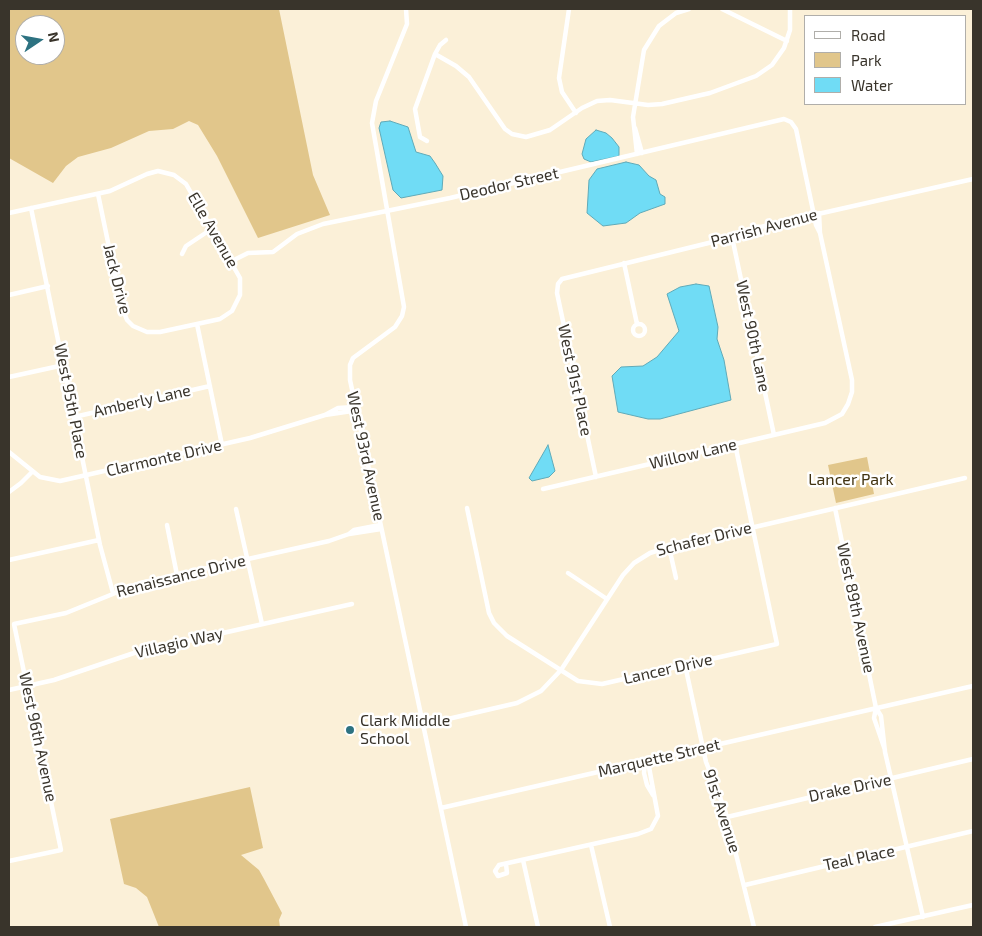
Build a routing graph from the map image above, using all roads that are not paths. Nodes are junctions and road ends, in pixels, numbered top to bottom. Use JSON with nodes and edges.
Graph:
{"nodes":[{"id":1,"x":406,"y":9,"type":"edge"},
{"id":2,"x":569,"y":9,"type":"edge"},
{"id":3,"x":688,"y":9,"type":"edge"},
{"id":4,"x":722,"y":9,"type":"edge"},
{"id":5,"x":790,"y":9,"type":"edge"},
{"id":6,"x":446,"y":40,"type":"dead end"},
{"id":7,"x":787,"y":41,"type":"junction"},
{"id":8,"x":435,"y":54,"type":"junction"},
{"id":9,"x":634,"y":103,"type":"junction"},
{"id":10,"x":576,"y":114,"type":"junction"},
{"id":11,"x":427,"y":141,"type":"dead end"},
{"id":12,"x":640,"y":153,"type":"junction"},
{"id":13,"x":973,"y":179,"type":"edge"},
{"id":14,"x":98,"y":194,"type":"junction"},
{"id":15,"x":31,"y":208,"type":"junction"},
{"id":16,"x":9,"y":212,"type":"edge"},
{"id":17,"x":386,"y":212,"type":"junction"},
{"id":18,"x":816,"y":214,"type":"junction"},
{"id":19,"x":213,"y":228,"type":"junction"},
{"id":20,"x":732,"y":237,"type":"junction"},
{"id":21,"x":182,"y":254,"type":"dead end"},
{"id":22,"x":232,"y":261,"type":"junction"},
{"id":23,"x":624,"y":263,"type":"junction"},
{"id":24,"x":558,"y":284,"type":"joint"},
{"id":25,"x":48,"y":286,"type":"junction"},
{"id":26,"x":9,"y":295,"type":"edge"},
{"id":27,"x":197,"y":324,"type":"junction"},
{"id":28,"x":637,"y":324,"type":"dead end"},
{"id":29,"x":64,"y":365,"type":"junction"},
{"id":30,"x":9,"y":378,"type":"edge"},
{"id":31,"x":210,"y":386,"type":"junction"},
{"id":32,"x":356,"y":407,"type":"junction"},
{"id":33,"x":74,"y":417,"type":"junction"},
{"id":34,"x":774,"y":435,"type":"junction"},
{"id":35,"x":222,"y":444,"type":"junction"},
{"id":36,"x":734,"y":444,"type":"junction"},
{"id":37,"x":9,"y":452,"type":"edge"},
{"id":38,"x":32,"y":472,"type":"junction"},
{"id":39,"x":86,"y":476,"type":"junction"},
{"id":40,"x":596,"y":477,"type":"junction"},
{"id":41,"x":965,"y":478,"type":"dead end"},
{"id":42,"x":543,"y":489,"type":"dead end"},
{"id":43,"x":9,"y":492,"type":"edge"},
{"id":44,"x":467,"y":508,"type":"dead end"},
{"id":45,"x":835,"y":508,"type":"junction"},
{"id":46,"x":236,"y":510,"type":"dead end"},
{"id":47,"x":166,"y":525,"type":"dead end"},
{"id":48,"x":381,"y":527,"type":"junction"},
{"id":49,"x":752,"y":527,"type":"junction"},
{"id":50,"x":99,"y":540,"type":"junction"},
{"id":51,"x":669,"y":547,"type":"junction"},
{"id":52,"x":248,"y":559,"type":"junction"},
{"id":53,"x":9,"y":560,"type":"edge"},
{"id":54,"x":568,"y":573,"type":"dead end"},
{"id":55,"x":177,"y":575,"type":"junction"},
{"id":56,"x":676,"y":578,"type":"dead end"},
{"id":57,"x":113,"y":593,"type":"junction"},
{"id":58,"x":607,"y":599,"type":"junction"},
{"id":59,"x":352,"y":604,"type":"dead end"},
{"id":60,"x":14,"y":624,"type":"joint"},
{"id":61,"x":262,"y":624,"type":"junction"},
{"id":62,"x":685,"y":665,"type":"junction"},
{"id":63,"x":561,"y":670,"type":"junction"},
{"id":64,"x":27,"y":686,"type":"junction"},
{"id":65,"x":973,"y":686,"type":"edge"},
{"id":66,"x":9,"y":690,"type":"edge"},
{"id":67,"x":876,"y":708,"type":"junction"},
{"id":68,"x":422,"y":725,"type":"junction"},
{"id":69,"x":703,"y":748,"type":"junction"},
{"id":70,"x":973,"y":759,"type":"edge"},
{"id":71,"x":645,"y":761,"type":"junction"},
{"id":72,"x":892,"y":780,"type":"junction"},
{"id":73,"x":441,"y":808,"type":"junction"},
{"id":74,"x":727,"y":817,"type":"junction"},
{"id":75,"x":973,"y":832,"type":"edge"},
{"id":76,"x":591,"y":844,"type":"junction"},
{"id":77,"x":907,"y":848,"type":"junction"},
{"id":78,"x":523,"y":860,"type":"junction"},
{"id":79,"x":9,"y":861,"type":"edge"},
{"id":80,"x":506,"y":864,"type":"dead end"},
{"id":81,"x":745,"y":885,"type":"junction"},
{"id":82,"x":973,"y":905,"type":"edge"},
{"id":83,"x":923,"y":917,"type":"junction"},
{"id":84,"x":466,"y":927,"type":"edge"},
{"id":85,"x":538,"y":927,"type":"edge"},
{"id":86,"x":610,"y":927,"type":"edge"},
{"id":87,"x":754,"y":927,"type":"edge"},
{"id":88,"x":875,"y":927,"type":"edge"}],
"edges":[{"from":1,"to":17,"type":"street","name":"West 93rd Avenue"},
{"from":2,"to":10,"type":"street"},
{"from":3,"to":9,"type":"street"},
{"from":4,"to":7,"type":"street"},
{"from":5,"to":7,"type":"street"},
{"from":6,"to":8,"type":"street"},
{"from":7,"to":9,"type":"street"},
{"from":8,"to":10,"type":"street"},
{"from":8,"to":11,"type":"street"},
{"from":9,"to":10,"type":"street"},
{"from":9,"to":12,"type":"street"},
{"from":12,"to":17,"type":"street","name":"Deodor Street"},
{"from":12,"to":18,"type":"street","name":"Deodor Street"},
{"from":13,"to":18,"type":"street","name":"Parrish Avenue"},
{"from":14,"to":15,"type":"street"},
{"from":14,"to":19,"type":"street","name":"Elle Avenue"},
{"from":14,"to":27,"type":"street","name":"Jack Drive"},
{"from":15,"to":16,"type":"street"},
{"from":15,"to":25,"type":"street","name":"West 95th Place"},
{"from":17,"to":22,"type":"street","name":"Deodor Street"},
{"from":17,"to":32,"type":"street","name":"West 93rd Avenue"},
{"from":18,"to":20,"type":"street","name":"Parrish Avenue"},
{"from":18,"to":34,"type":"street","name":"Willow Lane"},
{"from":19,"to":21,"type":"street"},
{"from":19,"to":22,"type":"street","name":"Elle Avenue"},
{"from":20,"to":23,"type":"street","name":"Parrish Avenue"},
{"from":20,"to":34,"type":"street","name":"West 90th Lane"},
{"from":22,"to":27,"type":"street","name":"Elle Avenue"},
{"from":23,"to":24,"type":"street","name":"Parrish Avenue"},
{"from":23,"to":28,"type":"street"},
{"from":24,"to":40,"type":"street","name":"West 91st Place"},
{"from":25,"to":26,"type":"street"},
{"from":25,"to":29,"type":"street","name":"West 95th Place"},
{"from":27,"to":31,"type":"street"},
{"from":29,"to":30,"type":"street"},
{"from":29,"to":33,"type":"street","name":"West 95th Place"},
{"from":31,"to":33,"type":"street","name":"Amberly Lane"},
{"from":31,"to":35,"type":"street"},
{"from":32,"to":35,"type":"street","name":"Clarmonte Drive"},
{"from":32,"to":48,"type":"street","name":"West 93rd Avenue"},
{"from":33,"to":39,"type":"street","name":"West 95th Place"},
{"from":34,"to":36,"type":"street","name":"Willow Lane"},
{"from":35,"to":39,"type":"street","name":"Clarmonte Drive"},
{"from":36,"to":40,"type":"street","name":"Willow Lane"},
{"from":36,"to":49,"type":"street"},
{"from":37,"to":38,"type":"street","name":"Clarmonte Drive"},
{"from":38,"to":39,"type":"street","name":"Clarmonte Drive"},
{"from":38,"to":43,"type":"street"},
{"from":39,"to":50,"type":"street","name":"West 95th Place"},
{"from":40,"to":42,"type":"street","name":"Willow Lane"},
{"from":41,"to":45,"type":"street","name":"Schafer Drive"},
{"from":44,"to":63,"type":"street","name":"Lancer Drive"},
{"from":45,"to":49,"type":"street","name":"Schafer Drive"},
{"from":45,"to":67,"type":"street","name":"West 89th Avenue"},
{"from":46,"to":52,"type":"street"},
{"from":47,"to":55,"type":"street"},
{"from":48,"to":52,"type":"street","name":"Renaissance Drive"},
{"from":48,"to":68,"type":"street","name":"West 93rd Avenue"},
{"from":49,"to":51,"type":"street","name":"Schafer Drive"},
{"from":49,"to":62,"type":"street","name":"Lancer Drive"},
{"from":50,"to":53,"type":"street"},
{"from":50,"to":57,"type":"street","name":"West 95th Place"},
{"from":51,"to":56,"type":"street"},
{"from":51,"to":58,"type":"street","name":"Schafer Drive"},
{"from":52,"to":55,"type":"street","name":"Renaissance Drive"},
{"from":52,"to":61,"type":"street"},
{"from":54,"to":58,"type":"street"},
{"from":55,"to":57,"type":"street","name":"Renaissance Drive"},
{"from":57,"to":60,"type":"street","name":"Renaissance Drive"},
{"from":58,"to":63,"type":"street","name":"Schafer Drive"},
{"from":59,"to":61,"type":"street","name":"Villagio Way"},
{"from":60,"to":64,"type":"street","name":"West 96th Avenue"},
{"from":61,"to":64,"type":"street","name":"Villagio Way"},
{"from":62,"to":63,"type":"street","name":"Lancer Drive"},
{"from":62,"to":69,"type":"street","name":"91st Avenue"},
{"from":63,"to":68,"type":"street","name":"Schafer Drive"},
{"from":64,"to":66,"type":"street","name":"Villagio Way"},
{"from":64,"to":79,"type":"street","name":"West 96th Avenue"},
{"from":65,"to":67,"type":"street","name":"Marquette Street"},
{"from":67,"to":69,"type":"street","name":"Marquette Street"},
{"from":67,"to":72,"type":"street","name":"West 89th Avenue"},
{"from":68,"to":73,"type":"street","name":"West 93rd Avenue"},
{"from":69,"to":71,"type":"street","name":"Marquette Street"},
{"from":69,"to":74,"type":"street","name":"91st Avenue"},
{"from":70,"to":72,"type":"street","name":"Drake Drive"},
{"from":71,"to":73,"type":"street","name":"Marquette Street"},
{"from":71,"to":76,"type":"street"},
{"from":72,"to":74,"type":"street","name":"Drake Drive"},
{"from":72,"to":77,"type":"street","name":"West 89th Avenue"},
{"from":73,"to":84,"type":"street","name":"West 93rd Avenue"},
{"from":74,"to":81,"type":"street","name":"91st Avenue"},
{"from":75,"to":77,"type":"street","name":"Teal Place"},
{"from":76,"to":78,"type":"street"},
{"from":76,"to":86,"type":"street"},
{"from":77,"to":81,"type":"street","name":"Teal Place"},
{"from":77,"to":83,"type":"street","name":"West 89th Avenue"},
{"from":78,"to":80,"type":"street"},
{"from":78,"to":85,"type":"street"},
{"from":81,"to":87,"type":"street","name":"91st Avenue"},
{"from":82,"to":83,"type":"street"},
{"from":83,"to":88,"type":"street"}]}
